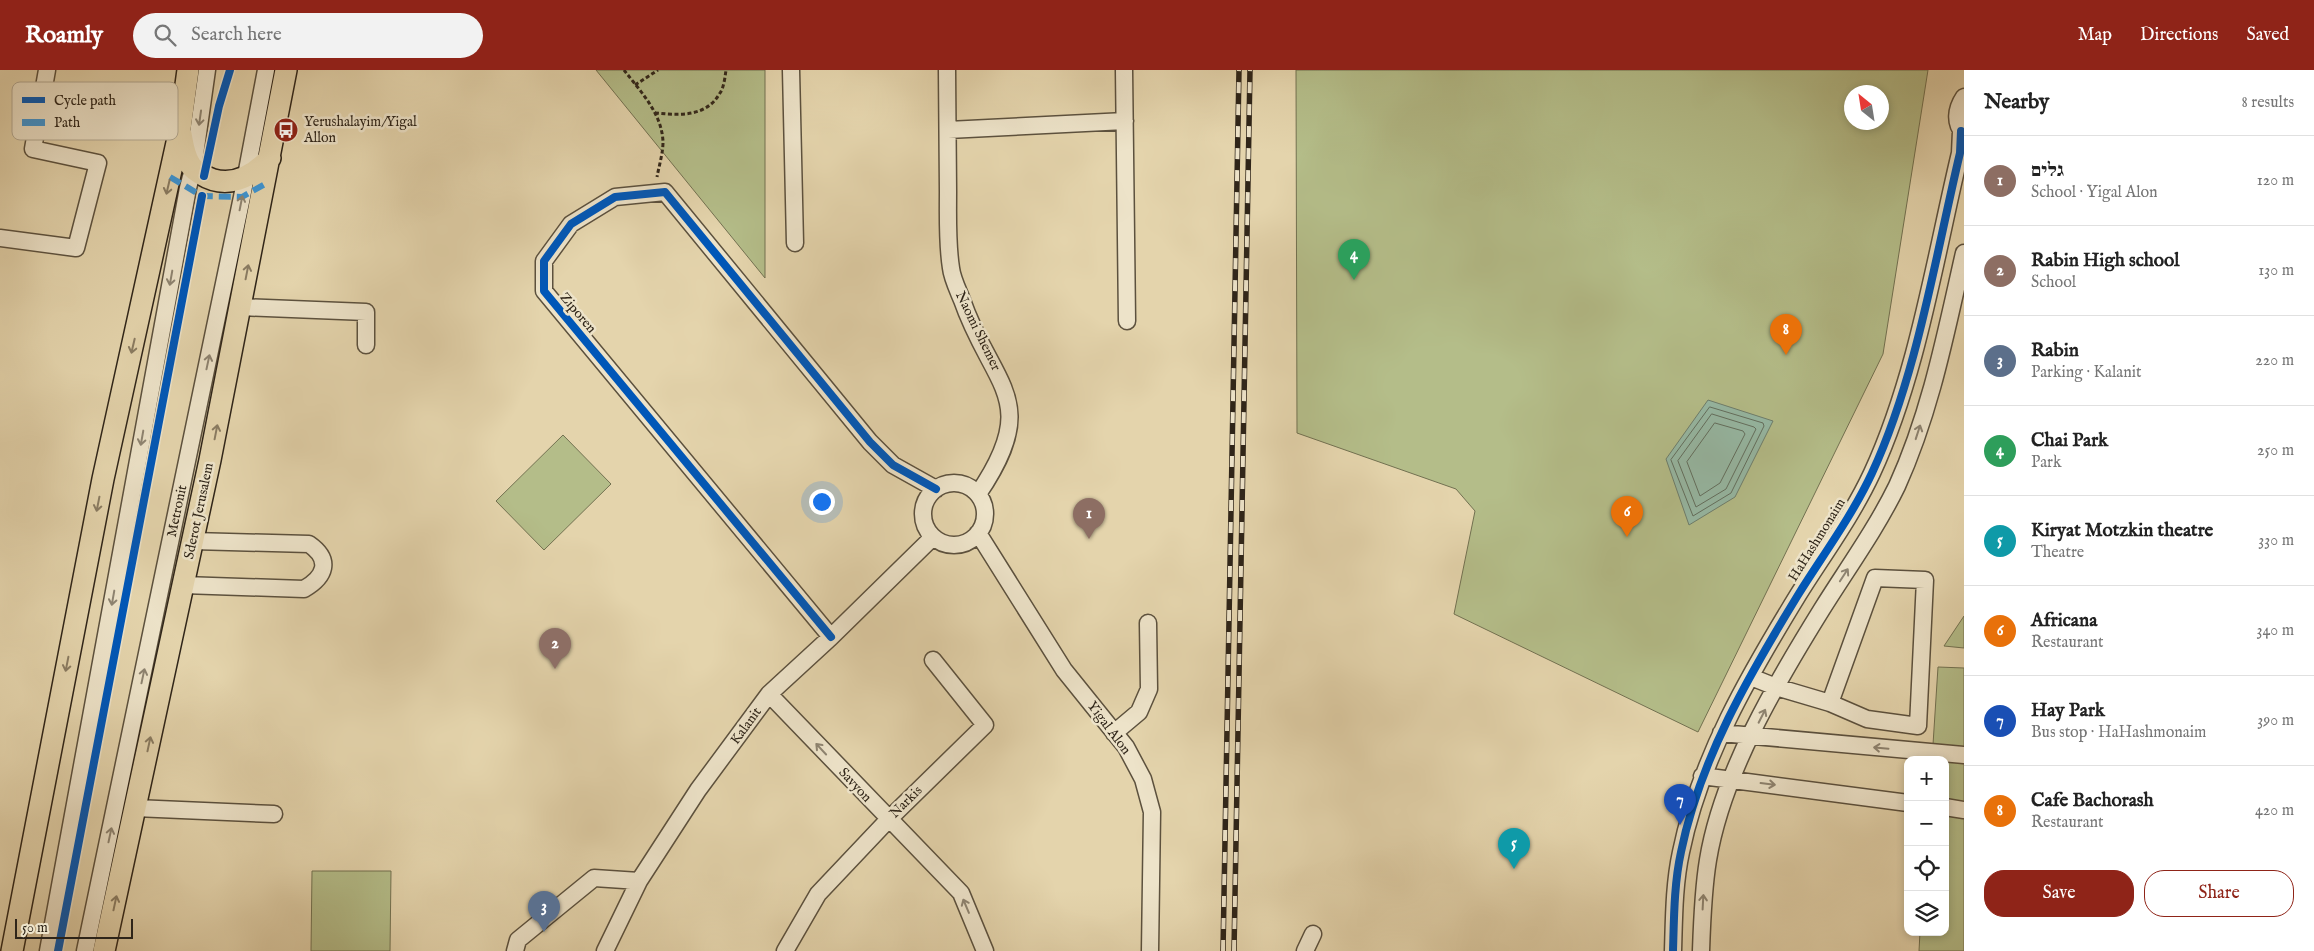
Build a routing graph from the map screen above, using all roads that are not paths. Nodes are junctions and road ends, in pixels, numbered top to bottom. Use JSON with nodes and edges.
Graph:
{"nodes":[{"id":1,"x":188,"y":70,"type":"edge"},
{"id":2,"x":207,"y":70,"type":"edge"},
{"id":3,"x":266,"y":70,"type":"edge"},
{"id":4,"x":286,"y":70,"type":"edge"},
{"id":5,"x":791,"y":70,"type":"edge"},
{"id":6,"x":947,"y":70,"type":"edge"},
{"id":7,"x":1124,"y":70,"type":"edge"},
{"id":8,"x":1964,"y":98,"type":"edge"},
{"id":9,"x":1125,"y":121,"type":"junction"},
{"id":10,"x":180,"y":129,"type":"junction"},
{"id":11,"x":948,"y":130,"type":"junction"},
{"id":12,"x":1963,"y":133,"type":"edge"},
{"id":13,"x":178,"y":138,"type":"edge"},
{"id":14,"x":34,"y":140,"type":"edge"},
{"id":15,"x":178,"y":140,"type":"edge"},
{"id":16,"x":270,"y":158,"type":"junction"},
{"id":17,"x":193,"y":169,"type":"junction"},
{"id":18,"x":244,"y":178,"type":"junction"},
{"id":19,"x":0,"y":238,"type":"edge"},
{"id":20,"x":795,"y":243,"type":"dead end"},
{"id":21,"x":1964,"y":253,"type":"edge"},
{"id":22,"x":240,"y":307,"type":"junction"},
{"id":23,"x":1127,"y":321,"type":"dead end"},
{"id":24,"x":366,"y":345,"type":"dead end"},
{"id":25,"x":936,"y":489,"type":"junction"},
{"id":26,"x":978,"y":494,"type":"junction"},
{"id":27,"x":978,"y":532,"type":"junction"},
{"id":28,"x":933,"y":537,"type":"junction"},
{"id":29,"x":193,"y":541,"type":"junction"},
{"id":30,"x":183,"y":585,"type":"junction"},
{"id":31,"x":1148,"y":623,"type":"dead end"},
{"id":32,"x":831,"y":637,"type":"junction"},
{"id":33,"x":934,"y":660,"type":"dead end"},
{"id":34,"x":1750,"y":677,"type":"junction"},
{"id":35,"x":1776,"y":687,"type":"junction"},
{"id":36,"x":769,"y":694,"type":"junction"},
{"id":37,"x":1830,"y":703,"type":"junction"},
{"id":38,"x":1114,"y":733,"type":"junction"},
{"id":39,"x":1721,"y":733,"type":"junction"},
{"id":40,"x":1751,"y":737,"type":"junction"},
{"id":41,"x":1964,"y":755,"type":"edge"},
{"id":42,"x":1702,"y":776,"type":"junction"},
{"id":43,"x":1731,"y":780,"type":"junction"},
{"id":44,"x":1904,"y":802,"type":"edge"},
{"id":45,"x":135,"y":808,"type":"junction"},
{"id":46,"x":1949,"y":808,"type":"edge"},
{"id":47,"x":1964,"y":810,"type":"edge"},
{"id":48,"x":274,"y":814,"type":"dead end"},
{"id":49,"x":888,"y":820,"type":"junction"},
{"id":50,"x":639,"y":881,"type":"junction"},
{"id":51,"x":1313,"y":934,"type":"dead end"},
{"id":52,"x":12,"y":951,"type":"edge"},
{"id":53,"x":48,"y":951,"type":"edge"},
{"id":54,"x":85,"y":951,"type":"edge"},
{"id":55,"x":104,"y":951,"type":"edge"},
{"id":56,"x":515,"y":951,"type":"edge"},
{"id":57,"x":605,"y":951,"type":"edge"},
{"id":58,"x":785,"y":951,"type":"edge"},
{"id":59,"x":986,"y":951,"type":"edge"},
{"id":60,"x":1150,"y":951,"type":"edge"},
{"id":61,"x":1305,"y":951,"type":"edge"},
{"id":62,"x":1673,"y":951,"type":"edge"},
{"id":63,"x":1701,"y":951,"type":"edge"}],
"edges":[{"from":1,"to":10,"type":"main road"},
{"from":2,"to":17,"type":"street","one_way":true},
{"from":3,"to":18,"type":"street","name":"Metronit"},
{"from":4,"to":16,"type":"main road","name":"Sderot Jerusalem"},
{"from":5,"to":20,"type":"street"},
{"from":6,"to":11,"type":"street","name":"Naomi Shemer"},
{"from":7,"to":9,"type":"street"},
{"from":8,"to":12,"type":"street","name":"HaHashmonaim"},
{"from":9,"to":11,"type":"street"},
{"from":9,"to":23,"type":"street"},
{"from":10,"to":13,"type":"main road","one_way":true},
{"from":10,"to":17,"type":"main road"},
{"from":11,"to":26,"type":"street","name":"Naomi Shemer"},
{"from":12,"to":34,"type":"street","name":"HaHashmonaim"},
{"from":14,"to":19,"type":"street"},
{"from":15,"to":52,"type":"main road","one_way":true},
{"from":16,"to":18,"type":"main road"},
{"from":22,"to":16,"type":"main road","name":"Sderot Jerusalem","one_way":true},
{"from":17,"to":18,"type":"main road"},
{"from":17,"to":53,"type":"street","one_way":true},
{"from":54,"to":18,"type":"street","name":"Metronit","one_way":true},
{"from":35,"to":21,"type":"street","one_way":true},
{"from":22,"to":24,"type":"street"},
{"from":29,"to":22,"type":"main road","name":"Sderot Jerusalem","one_way":true},
{"from":25,"to":26,"type":"street"},
{"from":25,"to":28,"type":"street"},
{"from":25,"to":32,"type":"street","name":"Ziporen"},
{"from":26,"to":27,"type":"street"},
{"from":27,"to":28,"type":"street"},
{"from":27,"to":38,"type":"street","name":"Yigal Alon"},
{"from":28,"to":32,"type":"street","name":"Kalanit"},
{"from":29,"to":30,"type":"main road","name":"Sderot Jerusalem"},
{"from":29,"to":30,"type":"street"},
{"from":45,"to":30,"type":"main road","name":"Sderot Jerusalem","one_way":true},
{"from":31,"to":38,"type":"street"},
{"from":32,"to":36,"type":"street","name":"Kalanit"},
{"from":33,"to":49,"type":"street","name":"Narkis"},
{"from":34,"to":35,"type":"street"},
{"from":34,"to":39,"type":"street","name":"HaHashmonaim"},
{"from":35,"to":37,"type":"street"},
{"from":40,"to":35,"type":"street","one_way":true},
{"from":49,"to":36,"type":"street","name":"Savyon","one_way":true},
{"from":36,"to":50,"type":"street","name":"Kalanit"},
{"from":37,"to":37,"type":"street"},
{"from":38,"to":60,"type":"street","name":"Yigal Alon"},
{"from":39,"to":40,"type":"street"},
{"from":39,"to":42,"type":"street","name":"HaHashmonaim"},
{"from":41,"to":40,"type":"street","one_way":true},
{"from":40,"to":43,"type":"street"},
{"from":42,"to":43,"type":"street"},
{"from":42,"to":62,"type":"street","name":"HaHashmonaim"},
{"from":43,"to":44,"type":"street","one_way":true},
{"from":63,"to":43,"type":"street","one_way":true},
{"from":45,"to":48,"type":"street"},
{"from":55,"to":45,"type":"main road","name":"Sderot Jerusalem","one_way":true},
{"from":46,"to":47,"type":"street"},
{"from":49,"to":58,"type":"street","name":"Narkis"},
{"from":59,"to":49,"type":"street","name":"Savyon","one_way":true},
{"from":50,"to":56,"type":"street"},
{"from":50,"to":57,"type":"street","name":"Kalanit"},
{"from":51,"to":61,"type":"street"}]}
